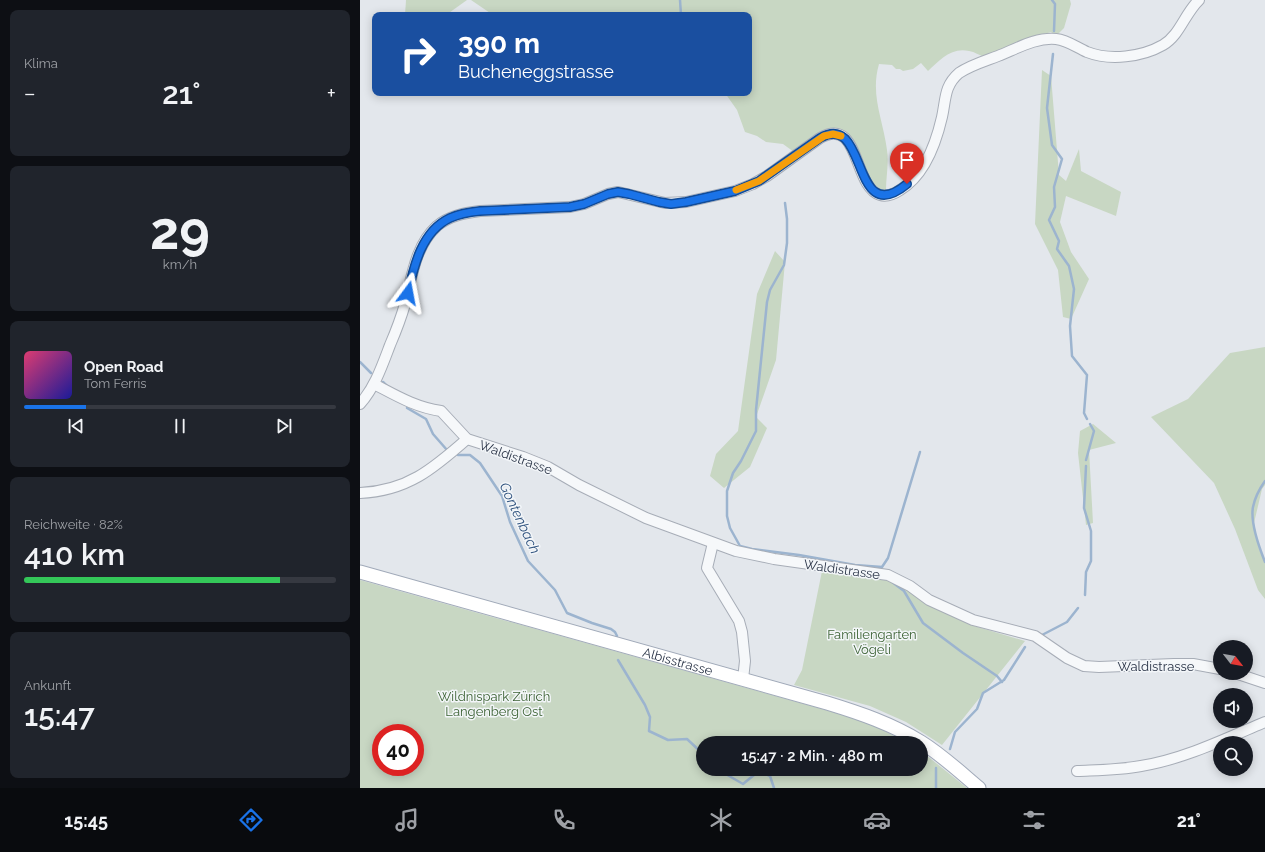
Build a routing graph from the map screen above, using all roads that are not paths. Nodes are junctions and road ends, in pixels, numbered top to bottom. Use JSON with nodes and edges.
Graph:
{"nodes":[{"id":1,"x":1199,"y":0,"type":"edge"},
{"id":2,"x":374,"y":384,"type":"junction"},
{"id":3,"x":360,"y":404,"type":"edge"},
{"id":4,"x":467,"y":439,"type":"junction"},
{"id":5,"x":360,"y":494,"type":"edge"},
{"id":6,"x":713,"y":543,"type":"junction"},
{"id":7,"x":360,"y":572,"type":"edge"},
{"id":8,"x":1213,"y":668,"type":"edge"},
{"id":9,"x":743,"y":679,"type":"junction"},
{"id":10,"x":1253,"y":679,"type":"edge"},
{"id":11,"x":1265,"y":683,"type":"edge"},
{"id":12,"x":1265,"y":722,"type":"edge"},
{"id":13,"x":1077,"y":771,"type":"dead end"},
{"id":14,"x":978,"y":788,"type":"edge"}],
"edges":[{"from":1,"to":2,"type":"street"},
{"from":2,"to":3,"type":"street"},
{"from":2,"to":4,"type":"street","name":"Waldistrasse"},
{"from":4,"to":5,"type":"street","name":"Waldistrasse"},
{"from":4,"to":6,"type":"street","name":"Waldistrasse"},
{"from":6,"to":8,"type":"street","name":"Waldistrasse"},
{"from":6,"to":9,"type":"street"},
{"from":7,"to":9,"type":"main road","name":"Albisstrasse"},
{"from":9,"to":14,"type":"main road","name":"Albisstrasse"},
{"from":10,"to":11,"type":"street"},
{"from":12,"to":13,"type":"street"}]}
